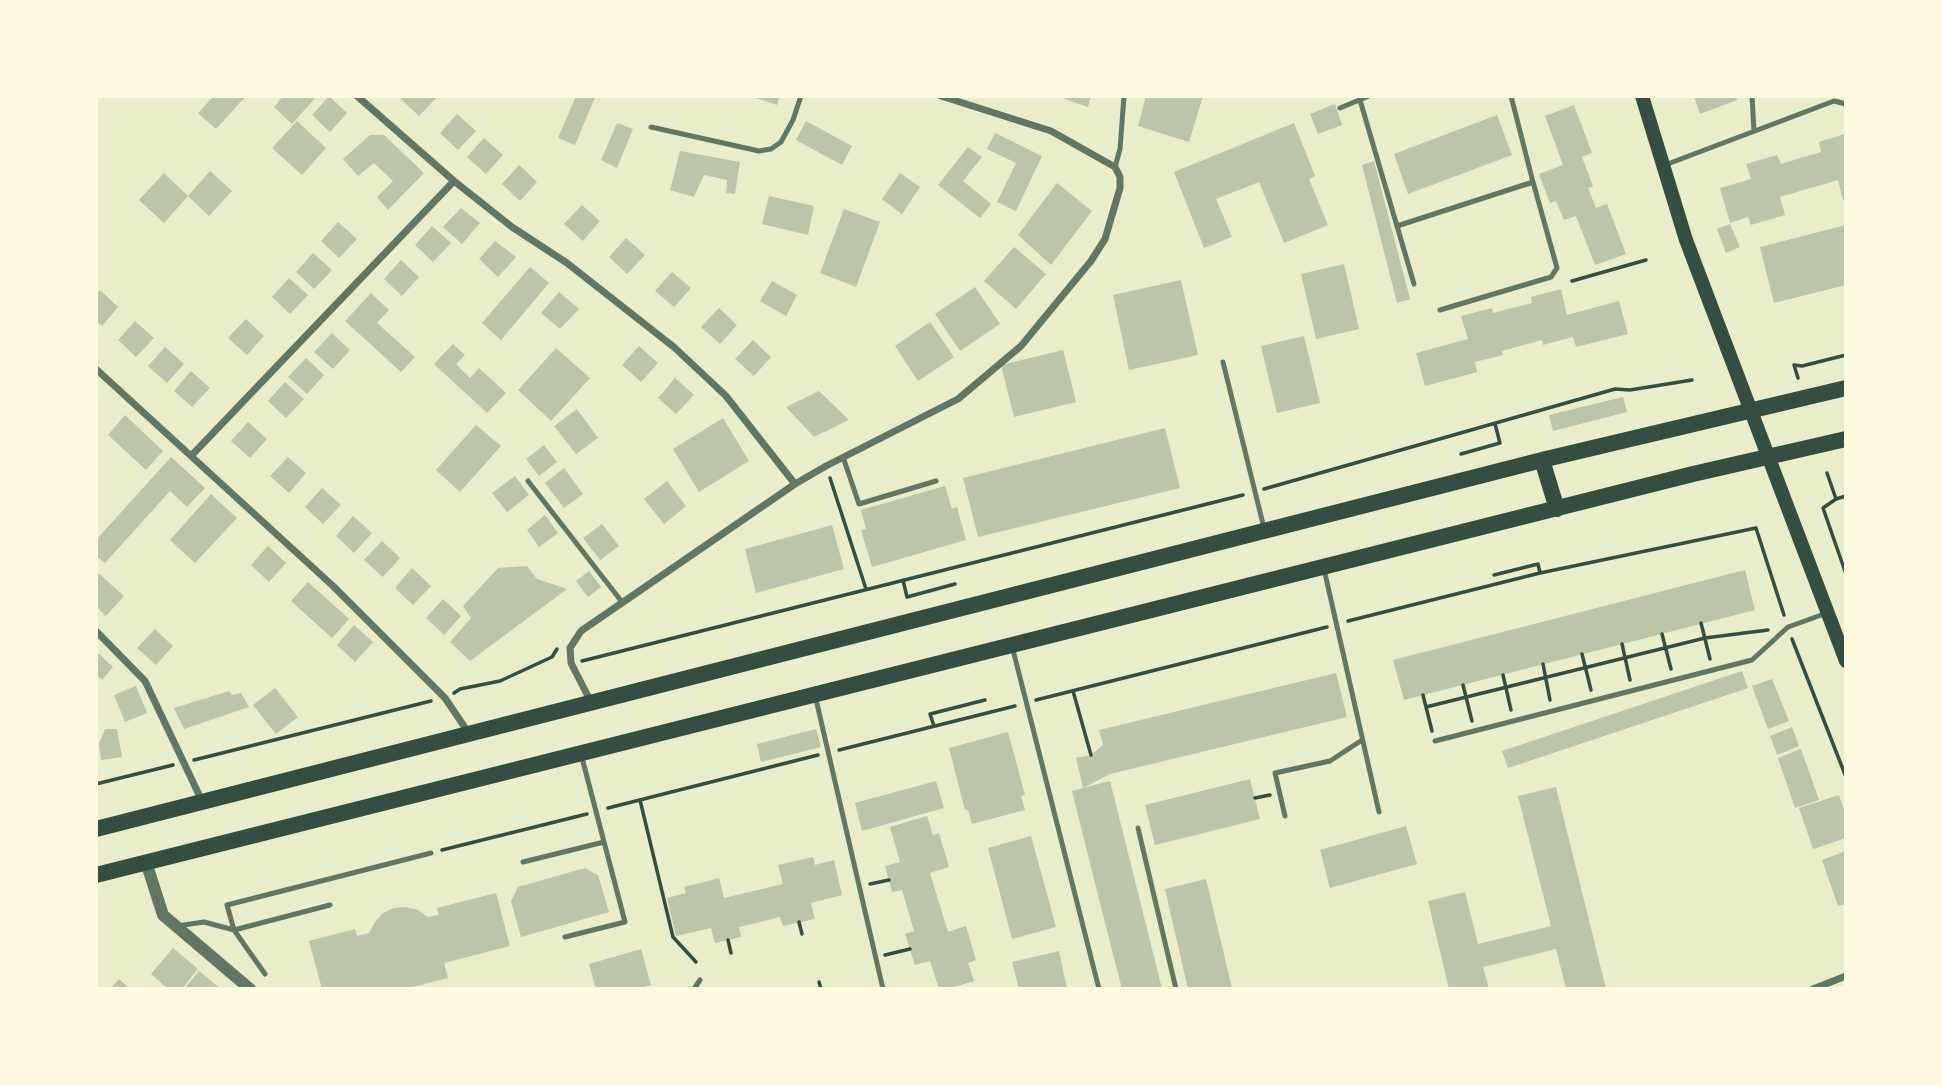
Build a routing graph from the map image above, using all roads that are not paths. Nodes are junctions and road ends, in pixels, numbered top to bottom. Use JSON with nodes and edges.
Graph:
{"nodes":[{"id":1,"x":357,"y":96,"type":"edge"},
{"id":2,"x":801,"y":96,"type":"edge"},
{"id":3,"x":941,"y":96,"type":"edge"},
{"id":4,"x":1124,"y":96,"type":"edge"},
{"id":5,"x":1368,"y":96,"type":"edge"},
{"id":6,"x":1511,"y":96,"type":"edge"},
{"id":7,"x":1642,"y":96,"type":"edge"},
{"id":8,"x":1752,"y":96,"type":"edge"},
{"id":9,"x":1360,"y":100,"type":"junction"},
{"id":10,"x":1846,"y":104,"type":"edge"},
{"id":11,"x":1340,"y":108,"type":"dead end"},
{"id":12,"x":650,"y":127,"type":"dead end"},
{"id":13,"x":1754,"y":131,"type":"junction"},
{"id":14,"x":1115,"y":167,"type":"junction"},
{"id":15,"x":1662,"y":167,"type":"junction"},
{"id":16,"x":454,"y":181,"type":"junction"},
{"id":17,"x":1533,"y":182,"type":"junction"},
{"id":18,"x":1397,"y":226,"type":"junction"},
{"id":19,"x":1414,"y":284,"type":"dead end"},
{"id":20,"x":1440,"y":310,"type":"dead end"},
{"id":21,"x":1223,"y":362,"type":"dead end"},
{"id":22,"x":96,"y":369,"type":"edge"},
{"id":23,"x":1846,"y":388,"type":"edge"},
{"id":24,"x":1751,"y":409,"type":"junction"},
{"id":25,"x":1846,"y":439,"type":"edge"},
{"id":26,"x":192,"y":454,"type":"junction"},
{"id":27,"x":843,"y":457,"type":"junction"},
{"id":28,"x":1768,"y":457,"type":"junction"},
{"id":29,"x":1542,"y":460,"type":"junction"},
{"id":30,"x":528,"y":481,"type":"dead end"},
{"id":31,"x":936,"y":481,"type":"dead end"},
{"id":32,"x":795,"y":484,"type":"junction"},
{"id":33,"x":1557,"y":509,"type":"junction"},
{"id":34,"x":1265,"y":531,"type":"junction"},
{"id":35,"x":1324,"y":568,"type":"junction"},
{"id":36,"x":622,"y":603,"type":"junction"},
{"id":37,"x":1827,"y":613,"type":"junction"},
{"id":38,"x":96,"y":631,"type":"edge"},
{"id":39,"x":1842,"y":642,"type":"edge"},
{"id":40,"x":1012,"y":646,"type":"junction"},
{"id":41,"x":1846,"y":661,"type":"edge"},
{"id":42,"x":815,"y":695,"type":"junction"},
{"id":43,"x":592,"y":703,"type":"junction"},
{"id":44,"x":469,"y":734,"type":"junction"},
{"id":45,"x":1362,"y":740,"type":"junction"},
{"id":46,"x":1434,"y":741,"type":"road end"},
{"id":47,"x":581,"y":754,"type":"junction"},
{"id":48,"x":202,"y":802,"type":"junction"},
{"id":49,"x":1379,"y":812,"type":"dead end"},
{"id":50,"x":1285,"y":816,"type":"dead end"},
{"id":51,"x":1138,"y":828,"type":"dead end"},
{"id":52,"x":96,"y":829,"type":"edge"},
{"id":53,"x":604,"y":842,"type":"junction"},
{"id":54,"x":430,"y":853,"type":"road end"},
{"id":55,"x":146,"y":862,"type":"junction"},
{"id":56,"x":523,"y":862,"type":"dead end"},
{"id":57,"x":96,"y":875,"type":"edge"},
{"id":58,"x":330,"y":905,"type":"dead end"},
{"id":59,"x":174,"y":926,"type":"junction"},
{"id":60,"x":234,"y":930,"type":"junction"},
{"id":61,"x":565,"y":937,"type":"dead end"},
{"id":62,"x":265,"y":974,"type":"dead end"},
{"id":63,"x":1846,"y":976,"type":"edge"},
{"id":64,"x":700,"y":980,"type":"dead end"},
{"id":65,"x":250,"y":989,"type":"edge"},
{"id":66,"x":694,"y":989,"type":"edge"},
{"id":67,"x":883,"y":989,"type":"edge"},
{"id":68,"x":1099,"y":989,"type":"edge"},
{"id":69,"x":1176,"y":989,"type":"edge"},
{"id":70,"x":1813,"y":989,"type":"edge"}],
"edges":[{"from":1,"to":16,"type":"street"},
{"from":2,"to":12,"type":"lane"},
{"from":3,"to":14,"type":"street"},
{"from":4,"to":14,"type":"lane"},
{"from":5,"to":9,"type":"lane"},
{"from":6,"to":17,"type":"lane"},
{"from":7,"to":15,"type":"main road"},
{"from":8,"to":13,"type":"lane"},
{"from":9,"to":11,"type":"lane"},
{"from":9,"to":18,"type":"lane"},
{"from":10,"to":13,"type":"lane"},
{"from":13,"to":15,"type":"lane"},
{"from":14,"to":27,"type":"street"},
{"from":15,"to":24,"type":"main road"},
{"from":16,"to":26,"type":"street"},
{"from":16,"to":32,"type":"street"},
{"from":17,"to":18,"type":"lane"},
{"from":17,"to":20,"type":"lane"},
{"from":18,"to":19,"type":"lane"},
{"from":21,"to":34,"type":"lane"},
{"from":22,"to":26,"type":"street"},
{"from":23,"to":24,"type":"main road"},
{"from":24,"to":28,"type":"main road"},
{"from":24,"to":29,"type":"main road"},
{"from":25,"to":28,"type":"main road"},
{"from":26,"to":44,"type":"street"},
{"from":27,"to":31,"type":"lane"},
{"from":27,"to":32,"type":"street"},
{"from":28,"to":33,"type":"main road"},
{"from":28,"to":37,"type":"main road"},
{"from":29,"to":33,"type":"main road"},
{"from":29,"to":34,"type":"main road"},
{"from":30,"to":36,"type":"lane"},
{"from":32,"to":36,"type":"street"},
{"from":33,"to":35,"type":"main road"},
{"from":34,"to":43,"type":"main road"},
{"from":35,"to":40,"type":"main road"},
{"from":35,"to":45,"type":"lane"},
{"from":36,"to":43,"type":"street"},
{"from":37,"to":39,"type":"main road"},
{"from":37,"to":46,"type":"lane"},
{"from":38,"to":48,"type":"street"},
{"from":39,"to":41,"type":"main road"},
{"from":40,"to":42,"type":"main road"},
{"from":40,"to":68,"type":"lane"},
{"from":42,"to":47,"type":"main road"},
{"from":42,"to":67,"type":"lane"},
{"from":43,"to":44,"type":"main road"},
{"from":44,"to":48,"type":"main road"},
{"from":45,"to":49,"type":"lane"},
{"from":45,"to":50,"type":"lane"},
{"from":47,"to":53,"type":"lane"},
{"from":47,"to":55,"type":"main road"},
{"from":48,"to":52,"type":"main road"},
{"from":51,"to":69,"type":"lane"},
{"from":53,"to":56,"type":"lane"},
{"from":53,"to":61,"type":"lane"},
{"from":54,"to":60,"type":"lane"},
{"from":55,"to":57,"type":"main road"},
{"from":55,"to":59,"type":"street"},
{"from":58,"to":60,"type":"lane"},
{"from":59,"to":60,"type":"lane"},
{"from":59,"to":65,"type":"street"},
{"from":60,"to":62,"type":"lane"},
{"from":63,"to":70,"type":"street"},
{"from":64,"to":66,"type":"lane"}]}
